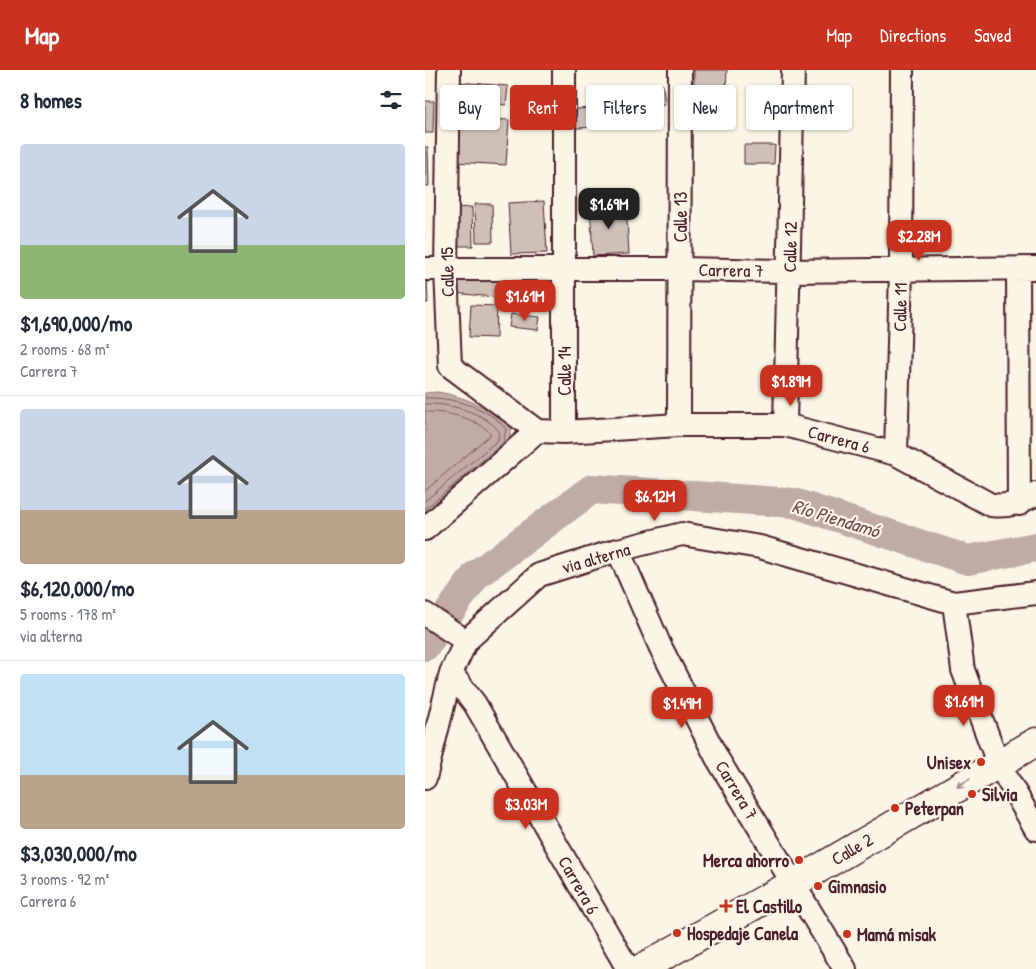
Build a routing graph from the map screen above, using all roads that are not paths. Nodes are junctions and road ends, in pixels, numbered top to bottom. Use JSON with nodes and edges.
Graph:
{"nodes":[{"id":1,"x":449,"y":70,"type":"edge"},
{"id":2,"x":564,"y":70,"type":"edge"},
{"id":3,"x":680,"y":70,"type":"edge"},
{"id":4,"x":793,"y":70,"type":"edge"},
{"id":5,"x":902,"y":70,"type":"edge"},
{"id":6,"x":901,"y":268,"type":"junction"},
{"id":7,"x":1027,"y":268,"type":"edge"},
{"id":8,"x":435,"y":269,"type":"edge"},
{"id":9,"x":564,"y":269,"type":"junction"},
{"id":10,"x":679,"y":269,"type":"junction"},
{"id":11,"x":789,"y":271,"type":"junction"},
{"id":12,"x":679,"y":425,"type":"junction"},
{"id":13,"x":785,"y":425,"type":"junction"},
{"id":14,"x":537,"y":431,"type":"junction"},
{"id":15,"x":563,"y":432,"type":"junction"},
{"id":16,"x":896,"y":454,"type":"junction"},
{"id":17,"x":1028,"y":499,"type":"edge"},
{"id":18,"x":425,"y":529,"type":"edge"},
{"id":19,"x":618,"y":550,"type":"junction"},
{"id":20,"x":1036,"y":593,"type":"edge"},
{"id":21,"x":954,"y":603,"type":"junction"},
{"id":22,"x":425,"y":614,"type":"edge"},
{"id":23,"x":467,"y":641,"type":"junction"},
{"id":24,"x":451,"y":673,"type":"junction"},
{"id":25,"x":1036,"y":742,"type":"edge"},
{"id":26,"x":998,"y":763,"type":"junction"},
{"id":27,"x":425,"y":778,"type":"edge"},
{"id":28,"x":1036,"y":829,"type":"edge"},
{"id":29,"x":794,"y":883,"type":"junction"},
{"id":30,"x":628,"y":969,"type":"edge"},
{"id":31,"x":640,"y":969,"type":"edge"},
{"id":32,"x":845,"y":969,"type":"edge"}],
"edges":[{"from":1,"to":8,"type":"street","name":"Calle 15"},
{"from":2,"to":9,"type":"street","name":"Calle 14"},
{"from":3,"to":10,"type":"street","name":"Calle 13"},
{"from":4,"to":11,"type":"street","name":"Calle 12"},
{"from":5,"to":6,"type":"street","name":"Calle 11"},
{"from":6,"to":7,"type":"street","name":"Carrera 7"},
{"from":6,"to":11,"type":"street","name":"Carrera 7"},
{"from":6,"to":16,"type":"street","name":"Calle 11"},
{"from":7,"to":17,"type":"street"},
{"from":8,"to":9,"type":"street","name":"Carrera 7"},
{"from":8,"to":14,"type":"street","name":"Calle 15"},
{"from":9,"to":10,"type":"street","name":"Carrera 7"},
{"from":9,"to":15,"type":"street","name":"Calle 14"},
{"from":10,"to":11,"type":"street","name":"Carrera 7"},
{"from":10,"to":12,"type":"street","name":"Calle 13"},
{"from":11,"to":13,"type":"street","name":"Calle 12"},
{"from":12,"to":13,"type":"street","name":"Carrera 6"},
{"from":12,"to":15,"type":"street","name":"Carrera 6"},
{"from":13,"to":16,"type":"street","name":"Carrera 6"},
{"from":14,"to":15,"type":"street","name":"Carrera 6"},
{"from":14,"to":18,"type":"street"},
{"from":16,"to":17,"type":"street","name":"Carrera 6"},
{"from":19,"to":21,"type":"street","name":"via alterna"},
{"from":19,"to":23,"type":"street","name":"via alterna"},
{"from":19,"to":29,"type":"street","name":"Carrera 7"},
{"from":20,"to":21,"type":"street","name":"via alterna"},
{"from":21,"to":26,"type":"street"},
{"from":22,"to":23,"type":"street"},
{"from":23,"to":24,"type":"street","name":"via alterna"},
{"from":24,"to":27,"type":"street","name":"via alterna"},
{"from":24,"to":30,"type":"street","name":"Carrera 6"},
{"from":25,"to":26,"type":"main road","name":"Calle 2"},
{"from":26,"to":28,"type":"street"},
{"from":26,"to":29,"type":"main road","name":"Calle 2","one_way":true},
{"from":29,"to":31,"type":"main road","name":"Calle 2"},
{"from":29,"to":32,"type":"street","name":"Carrera 7"}]}
